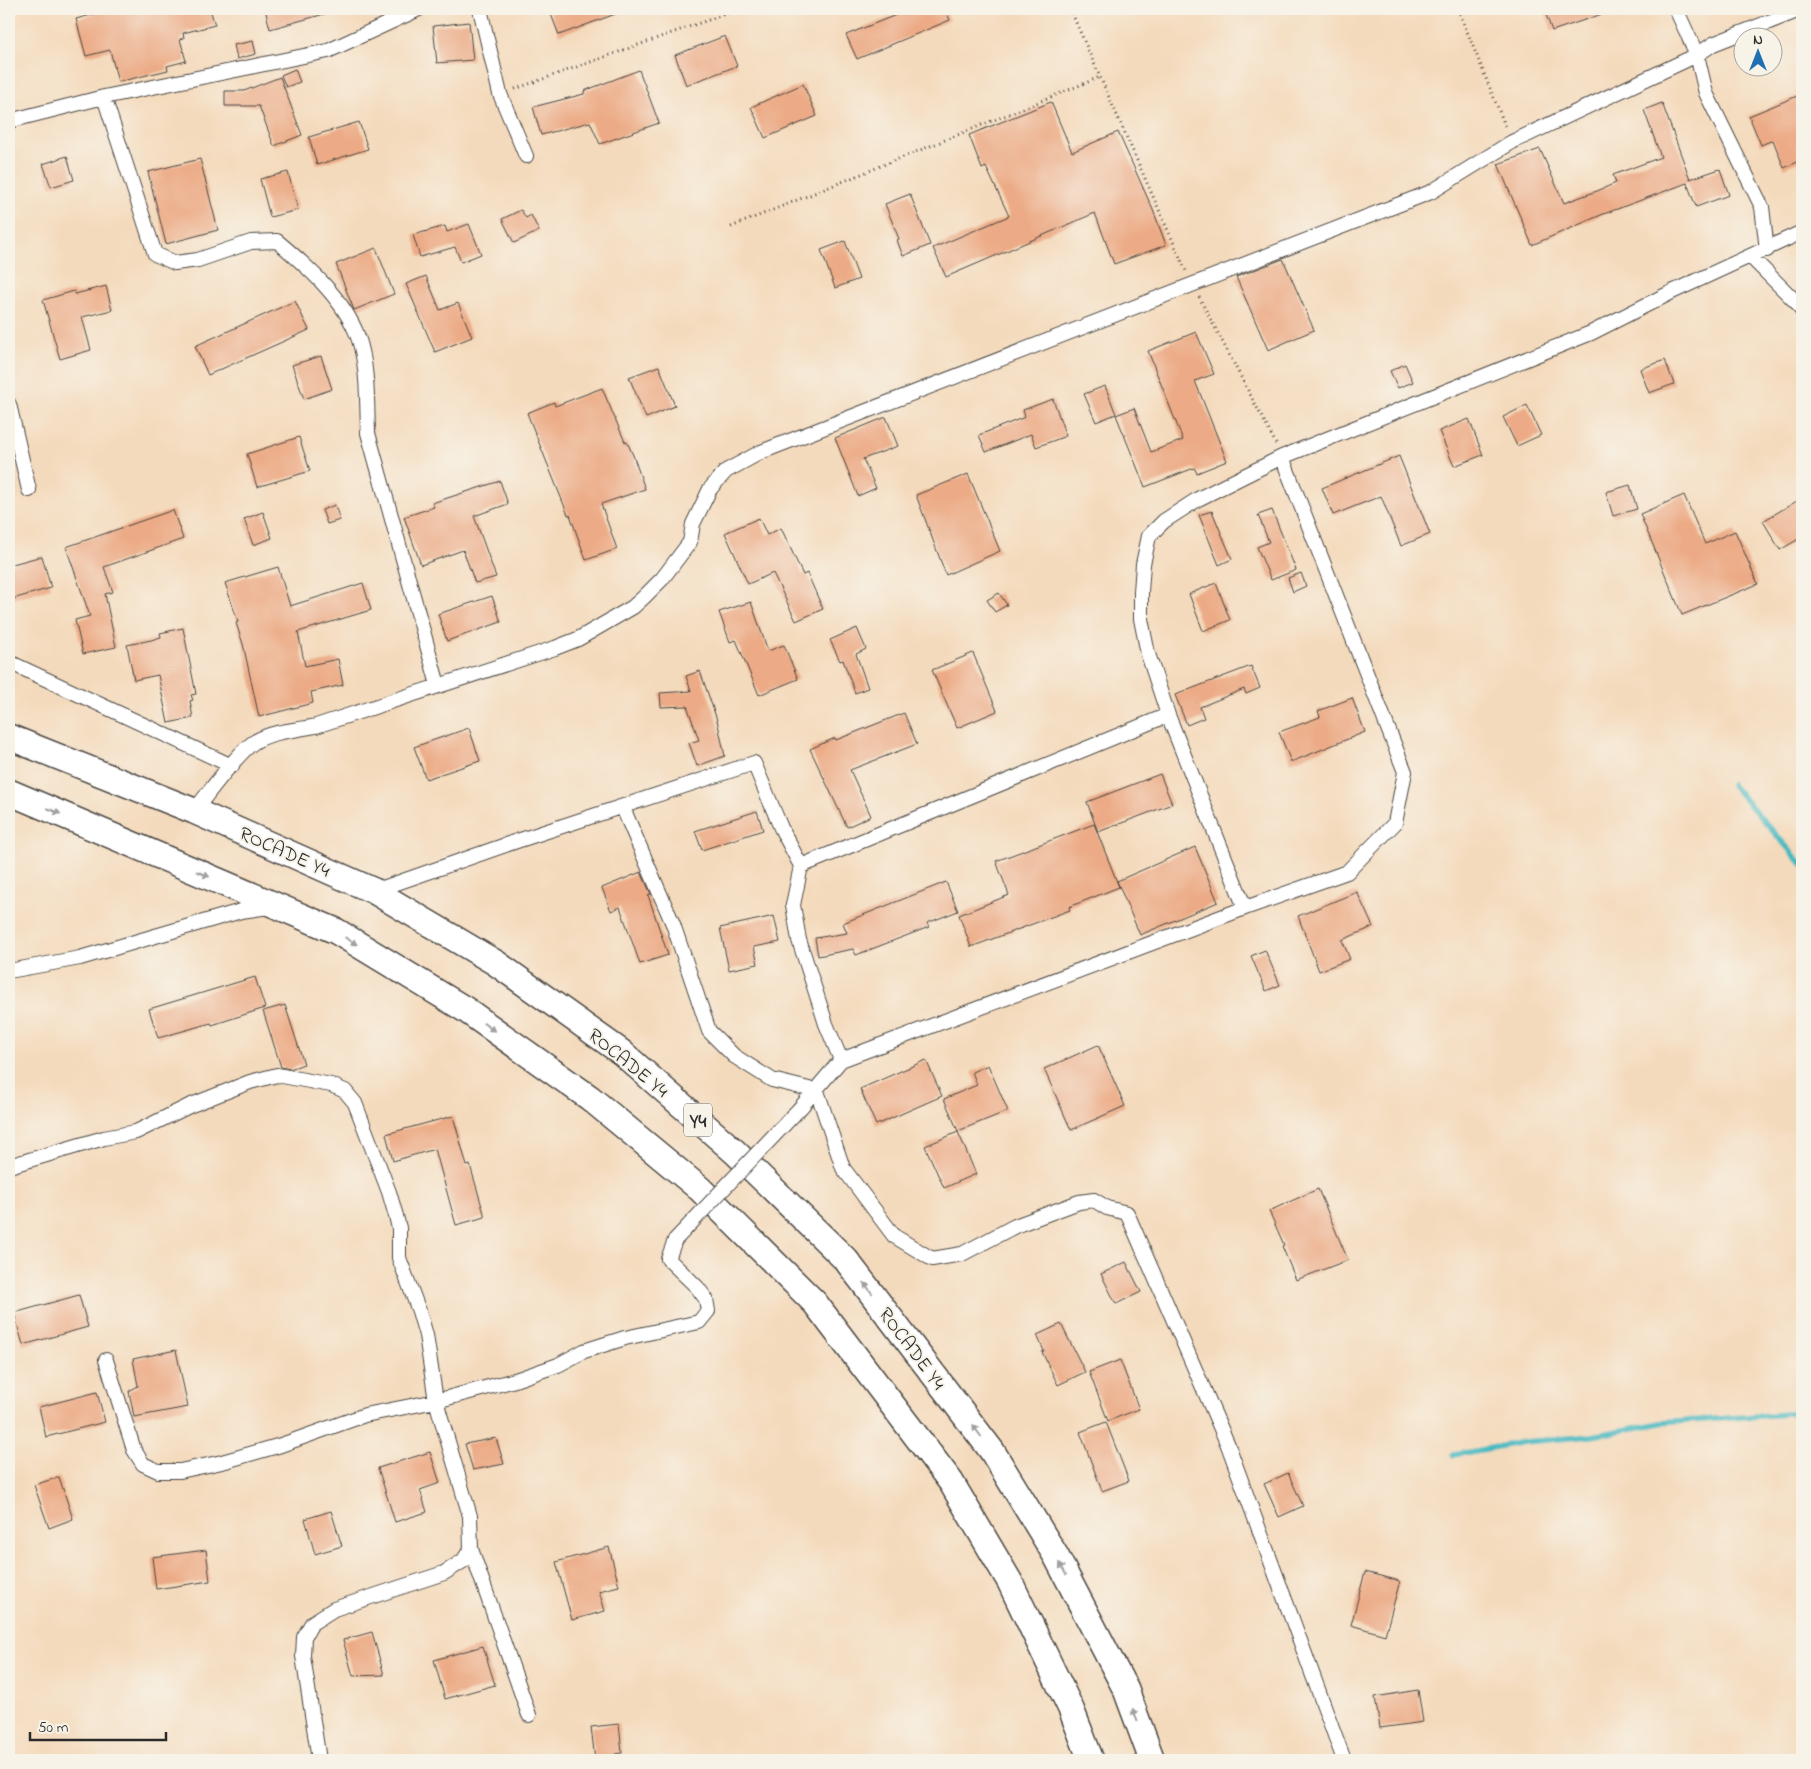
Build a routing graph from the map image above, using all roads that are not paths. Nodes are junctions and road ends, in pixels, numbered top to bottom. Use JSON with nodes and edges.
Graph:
{"nodes":[{"id":1,"x":418,"y":9,"type":"edge"},
{"id":2,"x":480,"y":9,"type":"edge"},
{"id":3,"x":1676,"y":9,"type":"edge"},
{"id":4,"x":1802,"y":9,"type":"edge"},
{"id":5,"x":1697,"y":55,"type":"junction"},
{"id":6,"x":104,"y":97,"type":"junction"},
{"id":7,"x":9,"y":121,"type":"edge"},
{"id":8,"x":526,"y":156,"type":"dead end"},
{"id":9,"x":1802,"y":232,"type":"edge"},
{"id":10,"x":1767,"y":250,"type":"junction"},
{"id":11,"x":1751,"y":258,"type":"junction"},
{"id":12,"x":1802,"y":311,"type":"edge"},
{"id":13,"x":9,"y":404,"type":"edge"},
{"id":14,"x":1282,"y":457,"type":"junction"},
{"id":15,"x":29,"y":490,"type":"dead end"},
{"id":16,"x":9,"y":662,"type":"edge"},
{"id":17,"x":438,"y":685,"type":"junction"},
{"id":18,"x":1168,"y":715,"type":"junction"},
{"id":19,"x":9,"y":737,"type":"edge"},
{"id":20,"x":232,"y":766,"type":"junction"},
{"id":21,"x":9,"y":792,"type":"edge"},
{"id":22,"x":623,"y":808,"type":"junction"},
{"id":23,"x":194,"y":810,"type":"junction"},
{"id":24,"x":800,"y":866,"type":"junction"},
{"id":25,"x":374,"y":892,"type":"junction"},
{"id":26,"x":278,"y":906,"type":"junction"},
{"id":27,"x":1245,"y":908,"type":"junction"},
{"id":28,"x":9,"y":971,"type":"edge"},
{"id":29,"x":842,"y":1060,"type":"junction"},
{"id":30,"x":817,"y":1090,"type":"junction"},
{"id":31,"x":9,"y":1166,"type":"edge"},
{"id":32,"x":106,"y":1360,"type":"dead end"},
{"id":33,"x":436,"y":1401,"type":"junction"},
{"id":34,"x":471,"y":1549,"type":"junction"},
{"id":35,"x":529,"y":1715,"type":"dead end"},
{"id":36,"x":318,"y":1760,"type":"edge"},
{"id":37,"x":1091,"y":1760,"type":"edge"},
{"id":38,"x":1152,"y":1760,"type":"edge"},
{"id":39,"x":1344,"y":1760,"type":"edge"}],
"edges":[{"from":1,"to":6,"type":"street"},
{"from":2,"to":8,"type":"street"},
{"from":3,"to":5,"type":"street"},
{"from":4,"to":5,"type":"street"},
{"from":5,"to":10,"type":"street"},
{"from":5,"to":17,"type":"street"},
{"from":6,"to":7,"type":"street"},
{"from":6,"to":17,"type":"street"},
{"from":9,"to":10,"type":"street"},
{"from":10,"to":11,"type":"street"},
{"from":11,"to":12,"type":"street"},
{"from":11,"to":14,"type":"street"},
{"from":13,"to":15,"type":"street"},
{"from":14,"to":18,"type":"street"},
{"from":14,"to":27,"type":"street"},
{"from":16,"to":20,"type":"street"},
{"from":17,"to":20,"type":"street"},
{"from":18,"to":24,"type":"street"},
{"from":18,"to":27,"type":"street"},
{"from":19,"to":23,"type":"highway","name":"ROCADE Y4","number":"Y4"},
{"from":20,"to":23,"type":"street"},
{"from":21,"to":26,"type":"highway","one_way":true},
{"from":22,"to":24,"type":"street"},
{"from":22,"to":25,"type":"street"},
{"from":22,"to":30,"type":"street"},
{"from":23,"to":25,"type":"highway","name":"ROCADE Y4","number":"Y4"},
{"from":24,"to":29,"type":"street"},
{"from":38,"to":25,"type":"highway","name":"ROCADE Y4","number":"Y4","one_way":true},
{"from":26,"to":28,"type":"street"},
{"from":26,"to":37,"type":"highway","one_way":true},
{"from":27,"to":29,"type":"street"},
{"from":29,"to":30,"type":"street"},
{"from":30,"to":33,"type":"street","bridge":true},
{"from":30,"to":39,"type":"street"},
{"from":31,"to":33,"type":"street"},
{"from":32,"to":33,"type":"street"},
{"from":33,"to":34,"type":"street"},
{"from":34,"to":35,"type":"street"},
{"from":34,"to":36,"type":"street"}]}
